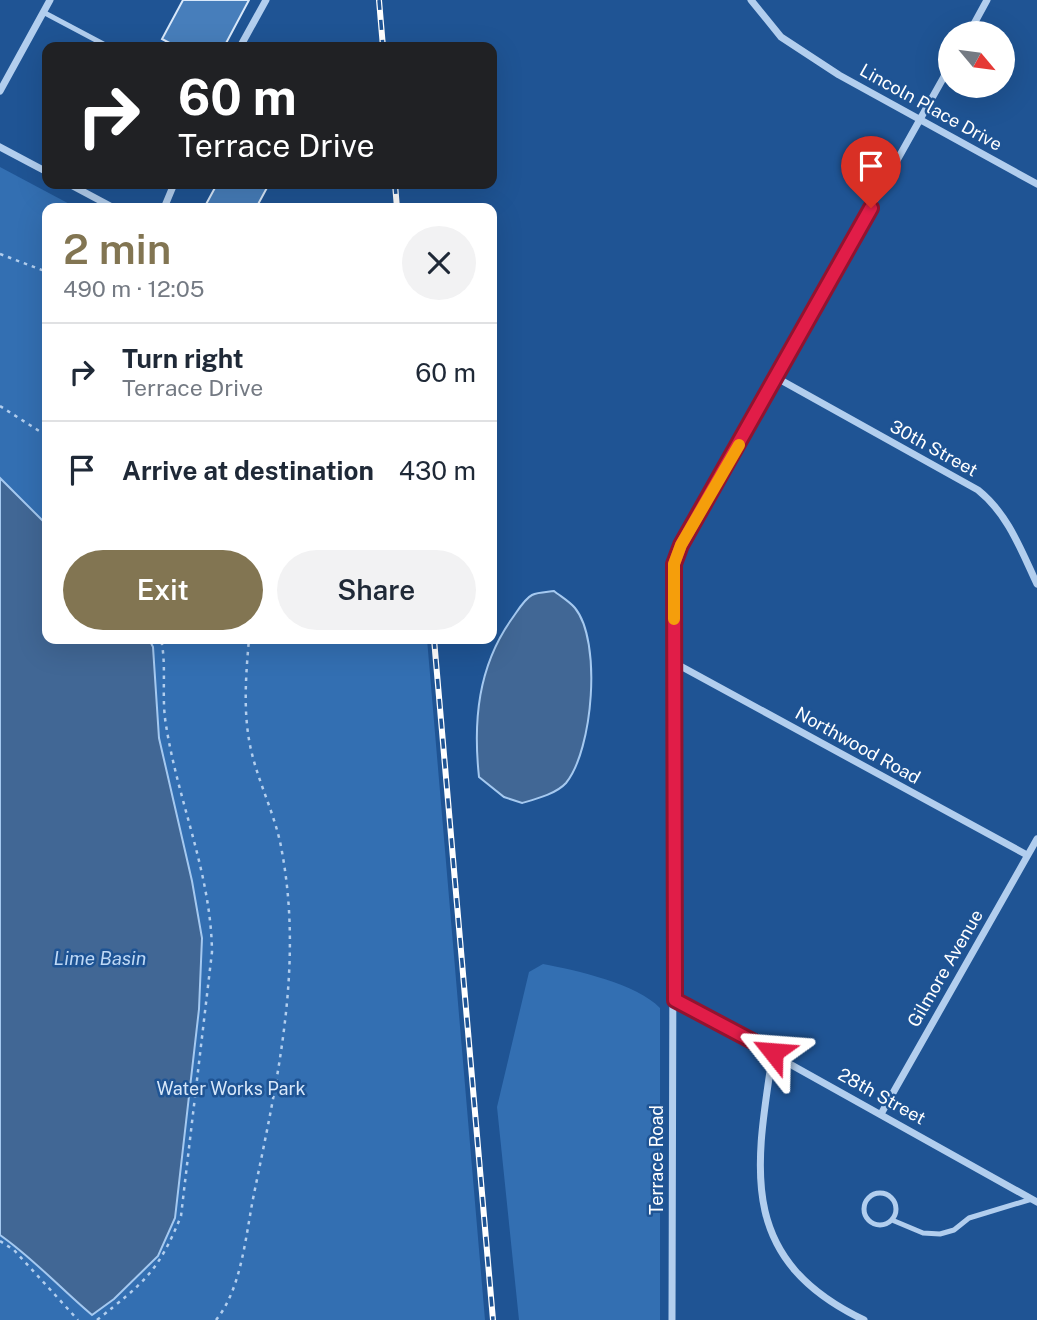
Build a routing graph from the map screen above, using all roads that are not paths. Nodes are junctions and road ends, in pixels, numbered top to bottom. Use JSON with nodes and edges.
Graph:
{"nodes":[{"id":1,"x":50,"y":0,"type":"edge"},
{"id":2,"x":266,"y":0,"type":"edge"},
{"id":3,"x":751,"y":0,"type":"edge"},
{"id":4,"x":987,"y":0,"type":"edge"},
{"id":5,"x":43,"y":12,"type":"junction"},
{"id":6,"x":976,"y":21,"type":"edge"},
{"id":7,"x":100,"y":42,"type":"edge"},
{"id":8,"x":243,"y":42,"type":"edge"},
{"id":9,"x":938,"y":88,"type":"edge"},
{"id":10,"x":0,"y":91,"type":"edge"},
{"id":11,"x":921,"y":119,"type":"junction"},
{"id":12,"x":0,"y":147,"type":"edge"},
{"id":13,"x":42,"y":169,"type":"edge"},
{"id":14,"x":1037,"y":184,"type":"edge"},
{"id":15,"x":78,"y":189,"type":"edge"},
{"id":16,"x":105,"y":203,"type":"edge"},
{"id":17,"x":777,"y":378,"type":"junction"},
{"id":18,"x":1037,"y":584,"type":"edge"},
{"id":19,"x":673,"y":662,"type":"junction"},
{"id":20,"x":1037,"y":839,"type":"edge"},
{"id":21,"x":1027,"y":855,"type":"junction"},
{"id":22,"x":675,"y":1000,"type":"junction"},
{"id":23,"x":773,"y":1052,"type":"junction"},
{"id":24,"x":881,"y":1114,"type":"junction"},
{"id":25,"x":1035,"y":1200,"type":"edge"},
{"id":26,"x":892,"y":1220,"type":"junction"},
{"id":27,"x":672,"y":1320,"type":"edge"},
{"id":28,"x":864,"y":1320,"type":"edge"}],
"edges":[{"from":1,"to":5,"type":"street"},
{"from":2,"to":8,"type":"street"},
{"from":3,"to":11,"type":"street","name":"Lincoln Place Drive"},
{"from":4,"to":6,"type":"street"},
{"from":5,"to":7,"type":"lane"},
{"from":5,"to":10,"type":"street"},
{"from":9,"to":11,"type":"street","name":"Terrace Road"},
{"from":11,"to":14,"type":"street","name":"Lincoln Place Drive"},
{"from":11,"to":17,"type":"street","name":"Terrace Road"},
{"from":12,"to":13,"type":"street"},
{"from":15,"to":16,"type":"street"},
{"from":17,"to":18,"type":"street","name":"30th Street"},
{"from":17,"to":19,"type":"street","name":"Terrace Road"},
{"from":19,"to":21,"type":"street","name":"Northwood Road"},
{"from":19,"to":22,"type":"street","name":"Terrace Road"},
{"from":20,"to":21,"type":"street","name":"Gilmore Avenue"},
{"from":21,"to":24,"type":"street","name":"Gilmore Avenue"},
{"from":22,"to":23,"type":"street","name":"28th Street"},
{"from":22,"to":27,"type":"street","name":"Terrace Road"},
{"from":23,"to":24,"type":"street","name":"28th Street"},
{"from":23,"to":28,"type":"street"},
{"from":24,"to":25,"type":"street","name":"28th Street"},
{"from":25,"to":26,"type":"lane"},
{"from":26,"to":26,"type":"lane"}]}
